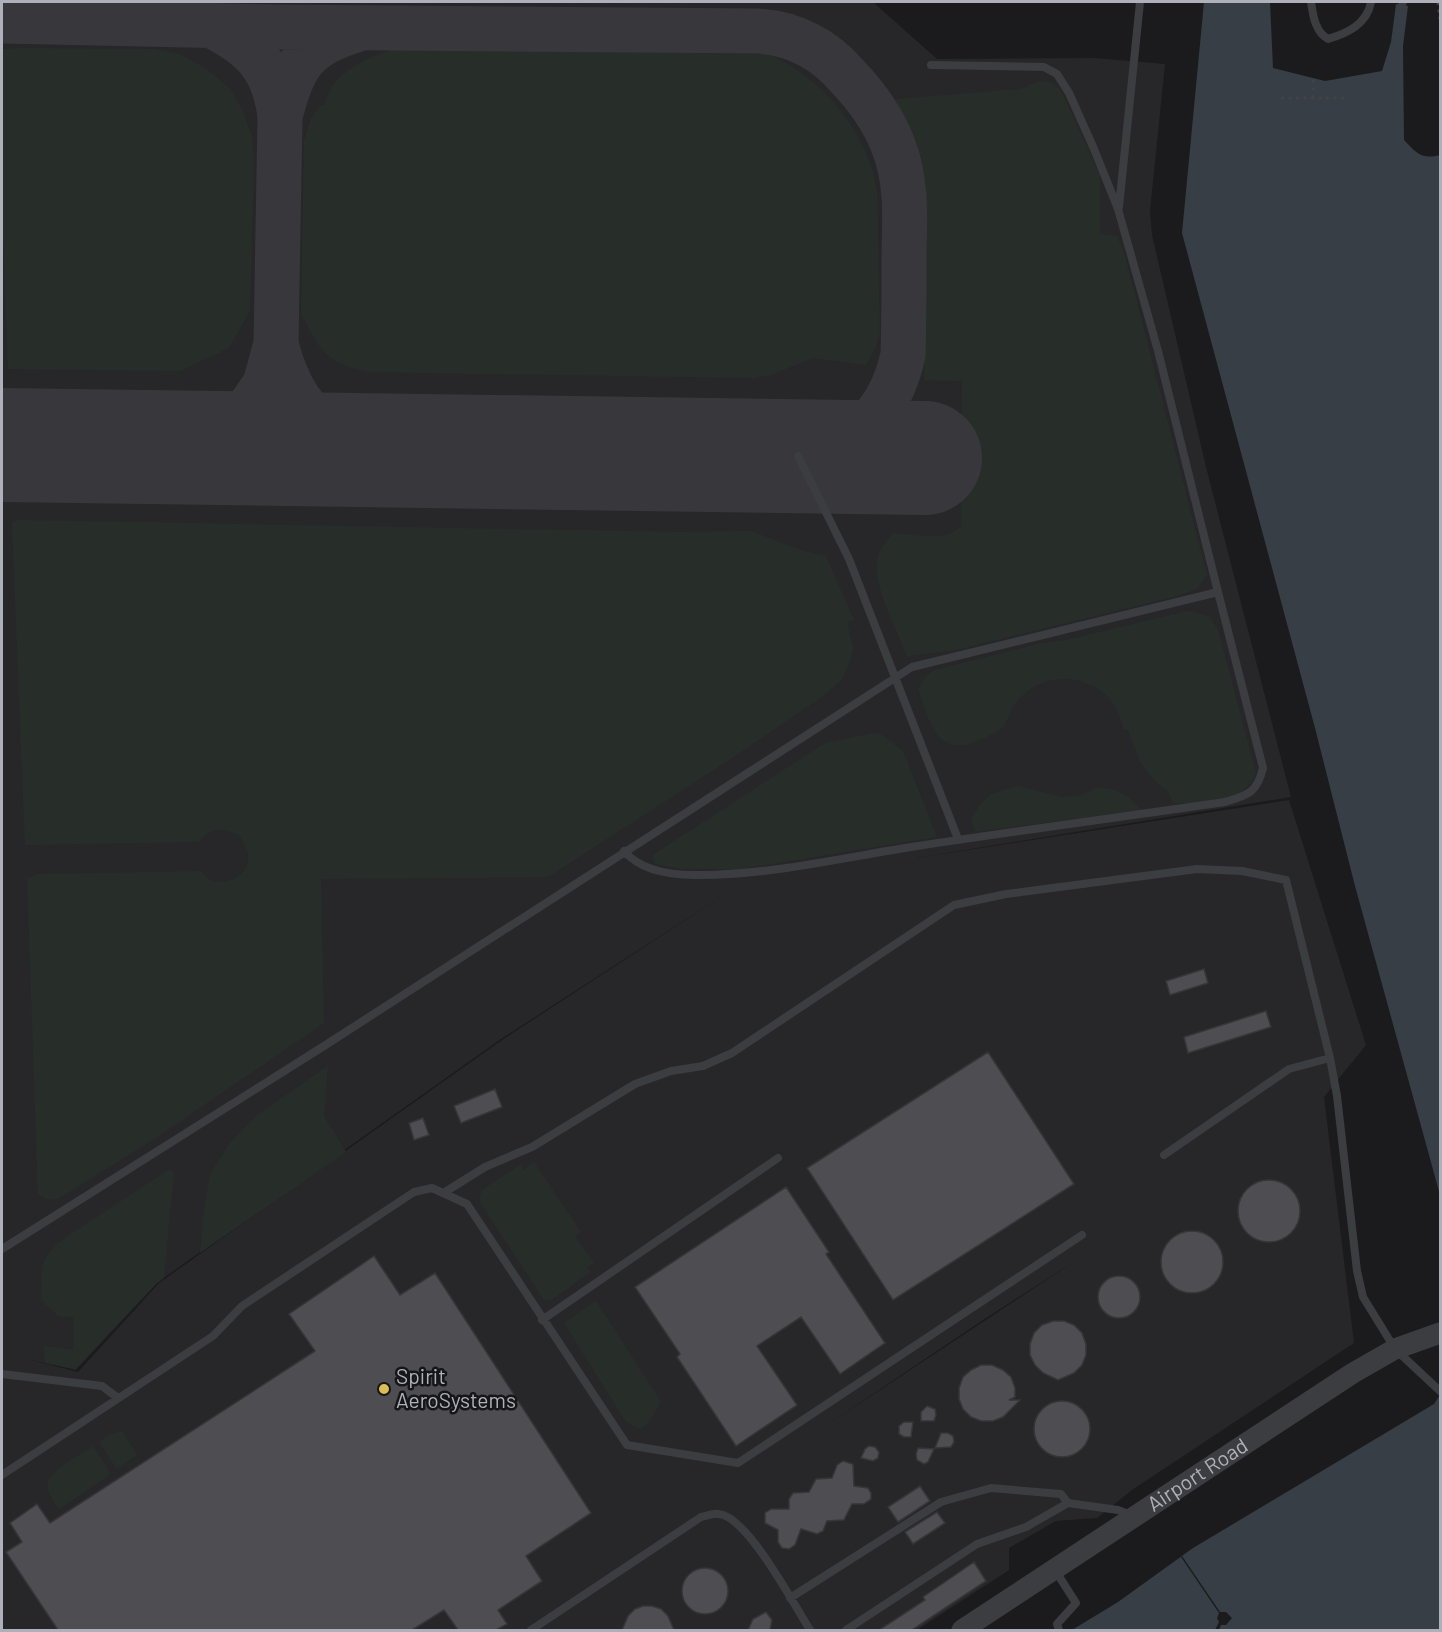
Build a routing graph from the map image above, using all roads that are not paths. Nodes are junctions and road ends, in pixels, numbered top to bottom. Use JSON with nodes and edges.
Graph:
{"nodes":[{"id":1,"x":1140,"y":2,"type":"edge"},
{"id":2,"x":1311,"y":2,"type":"edge"},
{"id":3,"x":1371,"y":2,"type":"edge"},
{"id":4,"x":931,"y":65,"type":"dead end"},
{"id":5,"x":1118,"y":209,"type":"junction"},
{"id":6,"x":798,"y":456,"type":"dead end"},
{"id":7,"x":1218,"y":592,"type":"junction"},
{"id":8,"x":895,"y":678,"type":"junction"},
{"id":9,"x":958,"y":840,"type":"junction"},
{"id":10,"x":624,"y":851,"type":"junction"},
{"id":11,"x":1330,"y":1058,"type":"junction"},
{"id":12,"x":1164,"y":1155,"type":"dead end"},
{"id":13,"x":778,"y":1158,"type":"dead end"},
{"id":14,"x":445,"y":1192,"type":"junction"},
{"id":15,"x":1082,"y":1235,"type":"dead end"},
{"id":16,"x":2,"y":1249,"type":"edge"},
{"id":17,"x":542,"y":1320,"type":"junction"},
{"id":18,"x":1440,"y":1333,"type":"edge"},
{"id":19,"x":1395,"y":1348,"type":"junction"},
{"id":20,"x":2,"y":1374,"type":"edge"},
{"id":21,"x":1440,"y":1391,"type":"edge"},
{"id":22,"x":118,"y":1398,"type":"junction"},
{"id":23,"x":2,"y":1475,"type":"edge"},
{"id":24,"x":1068,"y":1503,"type":"junction"},
{"id":25,"x":1134,"y":1517,"type":"junction"},
{"id":26,"x":1055,"y":1570,"type":"junction"},
{"id":27,"x":790,"y":1598,"type":"junction"},
{"id":28,"x":531,"y":1630,"type":"edge"},
{"id":29,"x":810,"y":1630,"type":"edge"},
{"id":30,"x":846,"y":1630,"type":"edge"},
{"id":31,"x":962,"y":1630,"type":"edge"},
{"id":32,"x":1059,"y":1630,"type":"edge"}],
"edges":[{"from":1,"to":5,"type":"lane"},
{"from":2,"to":3,"type":"lane"},
{"from":4,"to":5,"type":"lane"},
{"from":5,"to":7,"type":"lane"},
{"from":6,"to":8,"type":"lane"},
{"from":7,"to":8,"type":"lane"},
{"from":7,"to":9,"type":"lane"},
{"from":8,"to":9,"type":"lane"},
{"from":8,"to":10,"type":"lane"},
{"from":9,"to":10,"type":"lane"},
{"from":10,"to":16,"type":"lane"},
{"from":11,"to":12,"type":"lane"},
{"from":11,"to":14,"type":"lane"},
{"from":11,"to":19,"type":"lane"},
{"from":13,"to":17,"type":"lane"},
{"from":14,"to":17,"type":"lane"},
{"from":14,"to":22,"type":"lane"},
{"from":15,"to":17,"type":"lane"},
{"from":18,"to":19,"type":"street","name":"Airport Road"},
{"from":19,"to":21,"type":"lane"},
{"from":19,"to":25,"type":"street","name":"Airport Road"},
{"from":20,"to":22,"type":"lane"},
{"from":22,"to":23,"type":"lane"},
{"from":24,"to":25,"type":"lane"},
{"from":24,"to":27,"type":"lane"},
{"from":24,"to":30,"type":"lane"},
{"from":25,"to":26,"type":"street","name":"Airport Road"},
{"from":26,"to":31,"type":"street","name":"Airport Road"},
{"from":26,"to":32,"type":"lane"},
{"from":27,"to":28,"type":"lane"},
{"from":27,"to":29,"type":"lane"}]}
